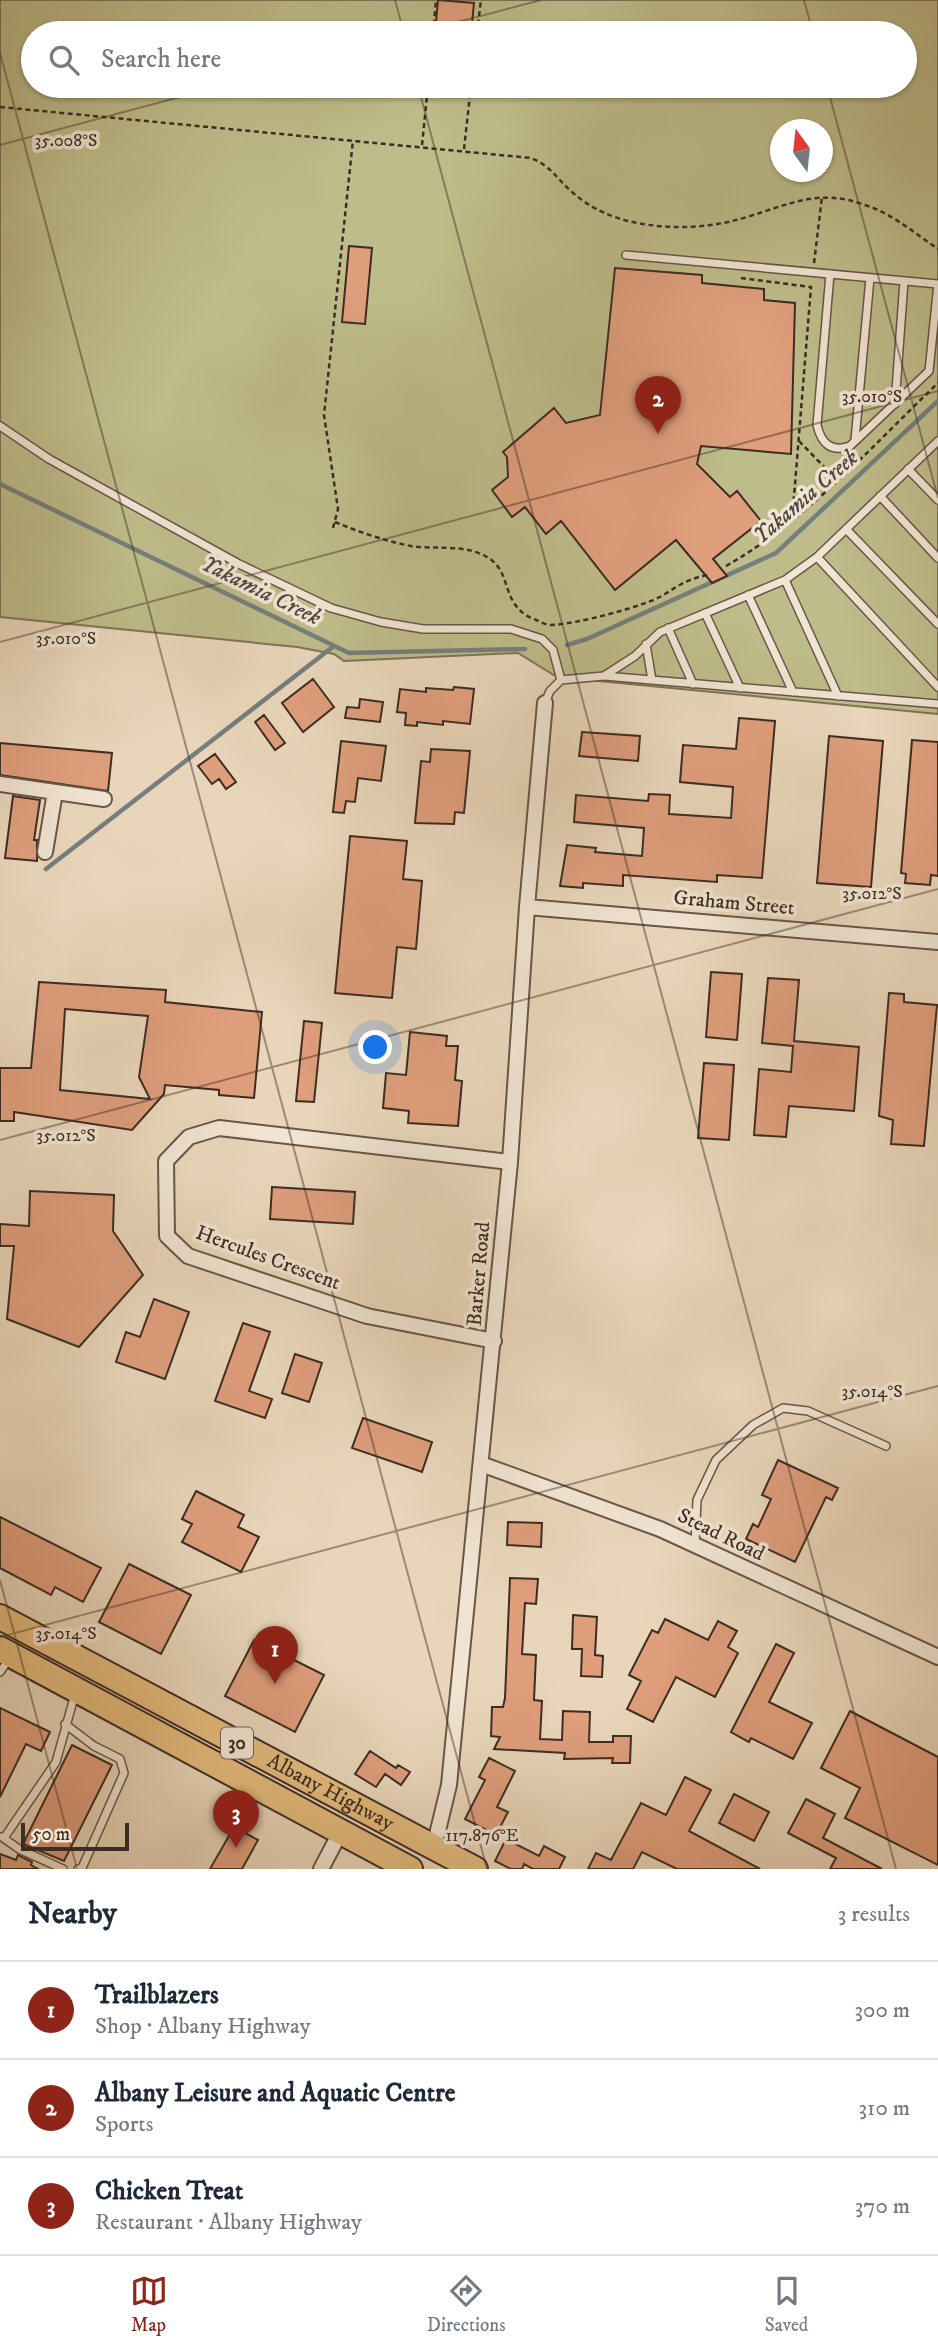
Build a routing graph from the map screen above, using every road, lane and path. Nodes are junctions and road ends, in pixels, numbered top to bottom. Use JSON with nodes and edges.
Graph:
{"nodes":[{"id":1,"x":436,"y":0,"type":"edge"},
{"id":2,"x":481,"y":0,"type":"edge"},
{"id":3,"x":434,"y":21,"type":"edge"},
{"id":4,"x":478,"y":21,"type":"edge"},
{"id":5,"x":427,"y":98,"type":"edge"},
{"id":6,"x":470,"y":98,"type":"edge"},
{"id":7,"x":0,"y":107,"type":"edge"},
{"id":8,"x":353,"y":140,"type":"junction"},
{"id":9,"x":422,"y":145,"type":"junction"},
{"id":10,"x":464,"y":149,"type":"junction"},
{"id":11,"x":822,"y":197,"type":"junction"},
{"id":12,"x":938,"y":249,"type":"edge"},
{"id":13,"x":626,"y":255,"type":"dead end"},
{"id":14,"x":813,"y":272,"type":"junction"},
{"id":15,"x":830,"y":274,"type":"junction"},
{"id":16,"x":729,"y":276,"type":"dead end"},
{"id":17,"x":870,"y":278,"type":"junction"},
{"id":18,"x":904,"y":281,"type":"junction"},
{"id":19,"x":938,"y":284,"type":"edge"},
{"id":20,"x":811,"y":288,"type":"junction"},
{"id":21,"x":938,"y":383,"type":"edge"},
{"id":22,"x":895,"y":404,"type":"junction"},
{"id":23,"x":0,"y":426,"type":"edge"},
{"id":24,"x":799,"y":441,"type":"junction"},
{"id":25,"x":855,"y":441,"type":"junction"},
{"id":26,"x":937,"y":443,"type":"edge"},
{"id":27,"x":908,"y":469,"type":"junction"},
{"id":28,"x":837,"y":480,"type":"junction"},
{"id":29,"x":880,"y":496,"type":"junction"},
{"id":30,"x":938,"y":500,"type":"edge"},
{"id":31,"x":792,"y":521,"type":"junction"},
{"id":32,"x":335,"y":522,"type":"junction"},
{"id":33,"x":332,"y":528,"type":"dead end"},
{"id":34,"x":846,"y":529,"type":"junction"},
{"id":35,"x":817,"y":557,"type":"junction"},
{"id":36,"x":938,"y":558,"type":"edge"},
{"id":37,"x":726,"y":566,"type":"dead end"},
{"id":38,"x":708,"y":575,"type":"dead end"},
{"id":39,"x":785,"y":580,"type":"junction"},
{"id":40,"x":748,"y":595,"type":"junction"},
{"id":41,"x":705,"y":613,"type":"junction"},
{"id":42,"x":938,"y":624,"type":"edge"},
{"id":43,"x":668,"y":628,"type":"junction"},
{"id":44,"x":646,"y":644,"type":"junction"},
{"id":45,"x":604,"y":676,"type":"junction"},
{"id":46,"x":561,"y":680,"type":"junction"},
{"id":47,"x":652,"y":680,"type":"junction"},
{"id":48,"x":693,"y":684,"type":"junction"},
{"id":49,"x":938,"y":687,"type":"edge"},
{"id":50,"x":740,"y":688,"type":"junction"},
{"id":51,"x":793,"y":692,"type":"junction"},
{"id":52,"x":838,"y":696,"type":"junction"},
{"id":53,"x":545,"y":703,"type":"joint"},
{"id":54,"x":938,"y":704,"type":"edge"},
{"id":55,"x":0,"y":784,"type":"edge"},
{"id":56,"x":55,"y":792,"type":"junction"},
{"id":57,"x":104,"y":799,"type":"dead end"},
{"id":58,"x":45,"y":852,"type":"dead end"},
{"id":59,"x":527,"y":907,"type":"junction"},
{"id":60,"x":938,"y":942,"type":"edge"},
{"id":61,"x":510,"y":1162,"type":"junction"},
{"id":62,"x":494,"y":1341,"type":"junction"},
{"id":63,"x":886,"y":1446,"type":"dead end"},
{"id":64,"x":481,"y":1464,"type":"junction"},
{"id":65,"x":695,"y":1546,"type":"junction"},
{"id":66,"x":0,"y":1617,"type":"edge"},
{"id":67,"x":938,"y":1657,"type":"edge"},
{"id":68,"x":4,"y":1659,"type":"edge"},
{"id":69,"x":77,"y":1690,"type":"junction"},
{"id":70,"x":65,"y":1724,"type":"junction"},
{"id":71,"x":341,"y":1831,"type":"junction"},
{"id":72,"x":2,"y":1837,"type":"edge"},
{"id":73,"x":434,"y":1847,"type":"junction"},
{"id":74,"x":63,"y":1869,"type":"edge"},
{"id":75,"x":78,"y":1869,"type":"edge"},
{"id":76,"x":321,"y":1869,"type":"edge"},
{"id":77,"x":410,"y":1869,"type":"edge"},
{"id":78,"x":475,"y":1869,"type":"edge"}],
"edges":[{"from":1,"to":3,"type":"path"},
{"from":2,"to":4,"type":"path"},
{"from":5,"to":9,"type":"path"},
{"from":6,"to":10,"type":"path"},
{"from":7,"to":8,"type":"path"},
{"from":8,"to":9,"type":"path"},
{"from":8,"to":32,"type":"path"},
{"from":9,"to":10,"type":"path"},
{"from":10,"to":11,"type":"path"},
{"from":11,"to":12,"type":"path"},
{"from":11,"to":14,"type":"path"},
{"from":13,"to":14,"type":"lane"},
{"from":14,"to":15,"type":"lane"},
{"from":14,"to":20,"type":"path"},
{"from":15,"to":17,"type":"lane"},
{"from":15,"to":25,"type":"lane"},
{"from":16,"to":20,"type":"path"},
{"from":17,"to":18,"type":"lane"},
{"from":17,"to":25,"type":"lane"},
{"from":18,"to":19,"type":"lane"},
{"from":18,"to":22,"type":"lane"},
{"from":19,"to":22,"type":"lane"},
{"from":20,"to":24,"type":"path"},
{"from":21,"to":28,"type":"path"},
{"from":22,"to":25,"type":"lane"},
{"from":23,"to":46,"type":"lane"},
{"from":24,"to":28,"type":"path"},
{"from":24,"to":31,"type":"path"},
{"from":26,"to":27,"type":"lane"},
{"from":27,"to":29,"type":"lane"},
{"from":27,"to":30,"type":"lane"},
{"from":28,"to":31,"type":"path"},
{"from":29,"to":34,"type":"lane"},
{"from":29,"to":36,"type":"lane"},
{"from":31,"to":37,"type":"path"},
{"from":32,"to":33,"type":"path"},
{"from":32,"to":38,"type":"path"},
{"from":34,"to":35,"type":"lane"},
{"from":34,"to":42,"type":"lane"},
{"from":35,"to":39,"type":"lane"},
{"from":35,"to":49,"type":"lane"},
{"from":39,"to":40,"type":"lane"},
{"from":39,"to":52,"type":"lane"},
{"from":40,"to":41,"type":"lane"},
{"from":40,"to":51,"type":"lane"},
{"from":41,"to":43,"type":"lane"},
{"from":41,"to":50,"type":"lane"},
{"from":43,"to":44,"type":"lane"},
{"from":43,"to":48,"type":"lane"},
{"from":44,"to":45,"type":"lane"},
{"from":44,"to":47,"type":"lane"},
{"from":45,"to":46,"type":"lane"},
{"from":45,"to":47,"type":"lane"},
{"from":46,"to":53,"type":"lane"},
{"from":47,"to":48,"type":"lane"},
{"from":48,"to":50,"type":"lane"},
{"from":50,"to":51,"type":"lane"},
{"from":51,"to":52,"type":"lane"},
{"from":52,"to":54,"type":"lane"},
{"from":53,"to":59,"type":"street","name":"Barker Road"},
{"from":55,"to":56,"type":"street"},
{"from":56,"to":57,"type":"street"},
{"from":56,"to":58,"type":"street"},
{"from":59,"to":60,"type":"street","name":"Graham Street"},
{"from":59,"to":61,"type":"street","name":"Barker Road"},
{"from":61,"to":62,"type":"street","name":"Barker Road"},
{"from":61,"to":62,"type":"street","name":"Hercules Crescent"},
{"from":62,"to":64,"type":"street","name":"Barker Road"},
{"from":63,"to":65,"type":"lane"},
{"from":64,"to":65,"type":"street","name":"Stead Road"},
{"from":64,"to":73,"type":"street","name":"Barker Road"},
{"from":65,"to":67,"type":"street","name":"Stead Road"},
{"from":66,"to":73,"type":"highway","name":"Albany Highway","number":"30"},
{"from":68,"to":69,"type":"highway","name":"Albany Highway","number":"30"},
{"from":69,"to":70,"type":"lane"},
{"from":69,"to":71,"type":"highway","name":"Albany Highway","number":"30"},
{"from":70,"to":72,"type":"lane"},
{"from":70,"to":75,"type":"lane"},
{"from":71,"to":76,"type":"street"},
{"from":71,"to":77,"type":"highway","name":"Albany Highway","number":"30"},
{"from":72,"to":74,"type":"lane"},
{"from":73,"to":78,"type":"highway","name":"Albany Highway","number":"30"}]}
